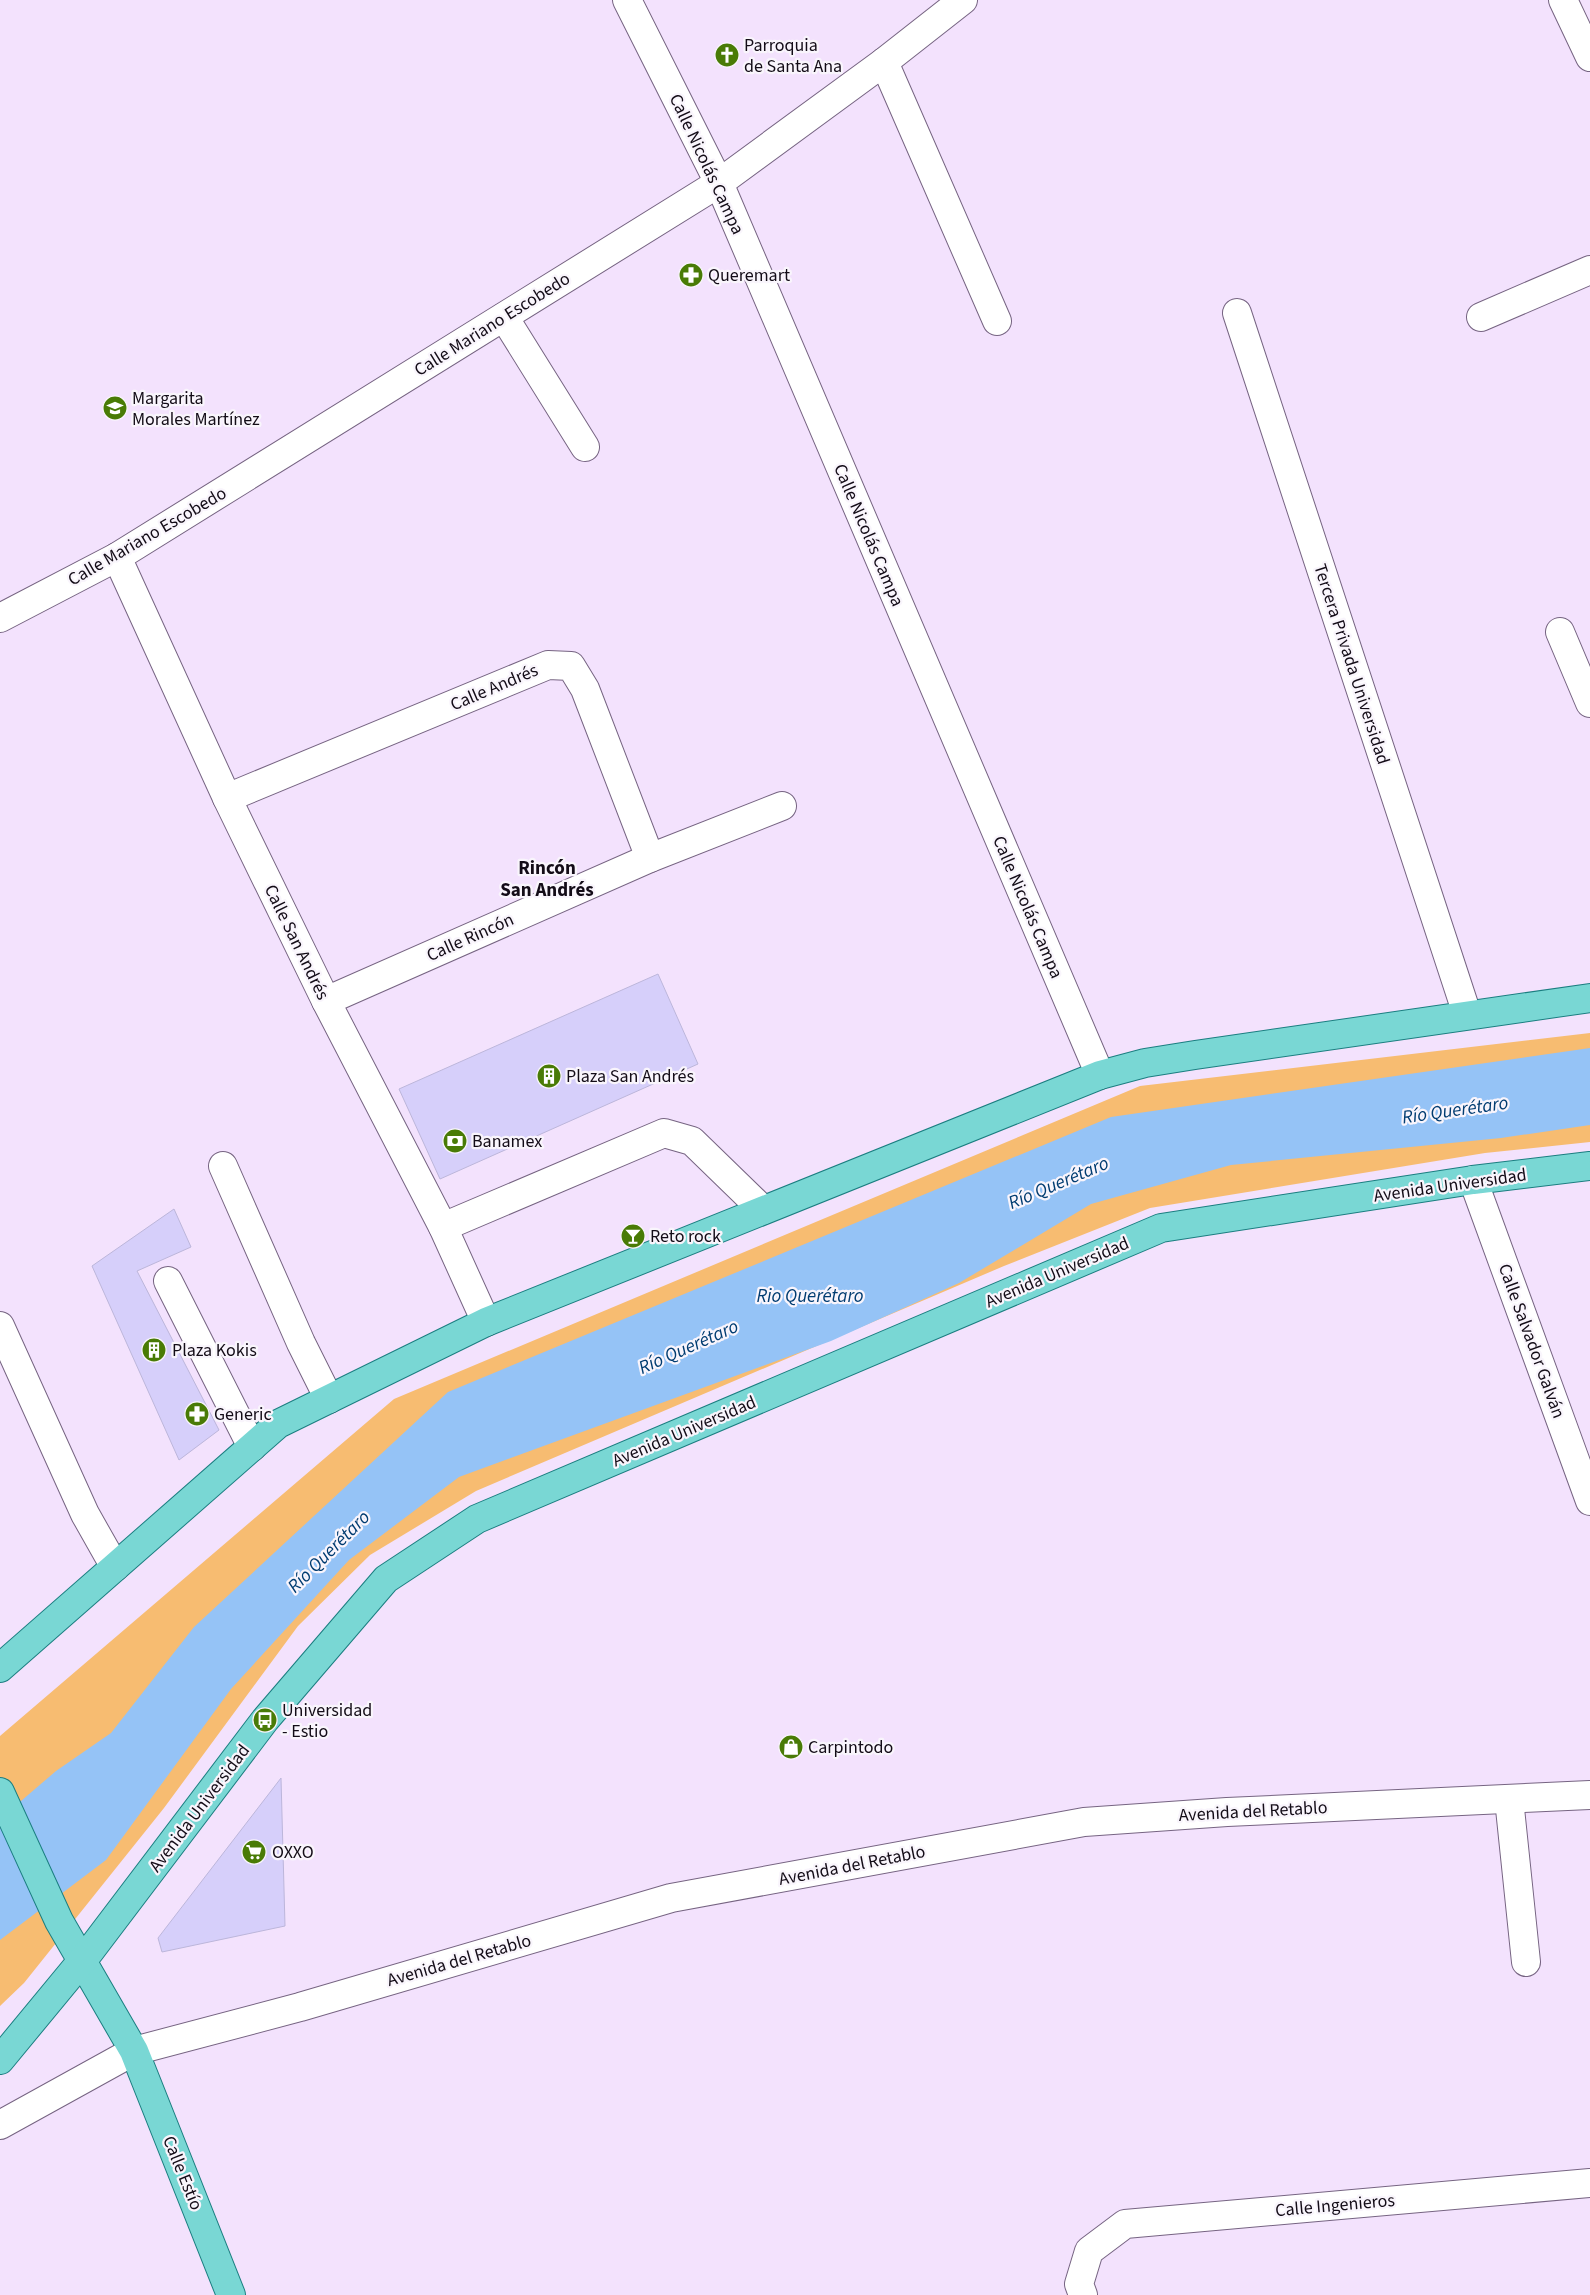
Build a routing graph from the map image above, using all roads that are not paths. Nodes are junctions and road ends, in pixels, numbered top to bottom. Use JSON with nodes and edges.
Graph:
{"nodes":[{"id":1,"x":627,"y":0,"type":"edge"},
{"id":2,"x":963,"y":0,"type":"edge"},
{"id":3,"x":1563,"y":0,"type":"edge"},
{"id":4,"x":1590,"y":57,"type":"edge"},
{"id":5,"x":884,"y":62,"type":"junction"},
{"id":6,"x":719,"y":183,"type":"junction"},
{"id":7,"x":1590,"y":270,"type":"edge"},
{"id":8,"x":1237,"y":313,"type":"dead end"},
{"id":9,"x":504,"y":317,"type":"junction"},
{"id":10,"x":1481,"y":318,"type":"dead end"},
{"id":11,"x":997,"y":321,"type":"dead end"},
{"id":12,"x":585,"y":446,"type":"dead end"},
{"id":13,"x":117,"y":557,"type":"junction"},
{"id":14,"x":0,"y":618,"type":"edge"},
{"id":15,"x":1560,"y":632,"type":"dead end"},
{"id":16,"x":1590,"y":703,"type":"edge"},
{"id":17,"x":226,"y":798,"type":"junction"},
{"id":18,"x":782,"y":806,"type":"dead end"},
{"id":19,"x":650,"y":858,"type":"junction"},
{"id":20,"x":1590,"y":998,"type":"edge"},
{"id":21,"x":326,"y":1001,"type":"junction"},
{"id":22,"x":1467,"y":1014,"type":"junction"},
{"id":23,"x":1100,"y":1075,"type":"junction"},
{"id":24,"x":223,"y":1166,"type":"dead end"},
{"id":25,"x":1590,"y":1166,"type":"edge"},
{"id":26,"x":1473,"y":1180,"type":"junction"},
{"id":27,"x":763,"y":1210,"type":"junction"},
{"id":28,"x":443,"y":1227,"type":"junction"},
{"id":29,"x":168,"y":1281,"type":"dead end"},
{"id":30,"x":486,"y":1322,"type":"junction"},
{"id":31,"x":0,"y":1326,"type":"edge"},
{"id":32,"x":329,"y":1399,"type":"junction"},
{"id":33,"x":252,"y":1447,"type":"junction"},
{"id":34,"x":1590,"y":1501,"type":"edge"},
{"id":35,"x":115,"y":1567,"type":"junction"},
{"id":36,"x":0,"y":1668,"type":"edge"},
{"id":37,"x":0,"y":1792,"type":"edge"},
{"id":38,"x":1590,"y":1795,"type":"edge"},
{"id":39,"x":1508,"y":1799,"type":"junction"},
{"id":40,"x":1526,"y":1962,"type":"dead end"},
{"id":41,"x":81,"y":1963,"type":"junction"},
{"id":42,"x":134,"y":2051,"type":"junction"},
{"id":43,"x":0,"y":2060,"type":"edge"},
{"id":44,"x":0,"y":2124,"type":"edge"},
{"id":45,"x":1590,"y":2183,"type":"edge"},
{"id":46,"x":231,"y":2295,"type":"edge"},
{"id":47,"x":1083,"y":2295,"type":"edge"}],
"edges":[{"from":1,"to":6,"type":"street","name":"Calle Nicolás Campa"},
{"from":2,"to":5,"type":"street","name":"Calle Mariano Escobedo"},
{"from":3,"to":4,"type":"street"},
{"from":5,"to":6,"type":"street","name":"Calle Mariano Escobedo"},
{"from":5,"to":11,"type":"street"},
{"from":6,"to":9,"type":"street","name":"Calle Mariano Escobedo"},
{"from":6,"to":23,"type":"street","name":"Calle Nicolás Campa"},
{"from":7,"to":10,"type":"street"},
{"from":8,"to":22,"type":"street","name":"Tercera Privada Universidad"},
{"from":9,"to":12,"type":"street"},
{"from":9,"to":13,"type":"street","name":"Calle Mariano Escobedo"},
{"from":13,"to":14,"type":"street","name":"Calle Mariano Escobedo"},
{"from":13,"to":17,"type":"street","name":"Calle San Andrés"},
{"from":15,"to":16,"type":"street"},
{"from":17,"to":19,"type":"street","name":"Calle Andrés"},
{"from":17,"to":21,"type":"street","name":"Calle San Andrés"},
{"from":18,"to":19,"type":"street","name":"Calle Rincón"},
{"from":19,"to":21,"type":"street","name":"Calle Rincón"},
{"from":20,"to":22,"type":"main road"},
{"from":21,"to":28,"type":"street","name":"Calle San Andrés"},
{"from":22,"to":23,"type":"main road"},
{"from":23,"to":27,"type":"main road"},
{"from":24,"to":32,"type":"street"},
{"from":25,"to":26,"type":"main road","name":"Avenida Universidad"},
{"from":26,"to":34,"type":"street","name":"Calle Salvador Galván"},
{"from":26,"to":41,"type":"main road","name":"Avenida Universidad"},
{"from":27,"to":28,"type":"street"},
{"from":27,"to":30,"type":"main road"},
{"from":28,"to":30,"type":"street","name":"Calle San Andrés"},
{"from":29,"to":33,"type":"street"},
{"from":30,"to":32,"type":"main road"},
{"from":31,"to":35,"type":"street"},
{"from":32,"to":33,"type":"main road"},
{"from":33,"to":35,"type":"main road"},
{"from":35,"to":36,"type":"main road"},
{"from":37,"to":41,"type":"main road"},
{"from":38,"to":39,"type":"street","name":"Avenida del Retablo"},
{"from":39,"to":40,"type":"street"},
{"from":39,"to":42,"type":"street","name":"Avenida del Retablo"},
{"from":41,"to":42,"type":"main road"},
{"from":41,"to":43,"type":"main road","name":"Avenida Universidad"},
{"from":42,"to":44,"type":"street","name":"Avenida del Retablo"},
{"from":42,"to":46,"type":"main road","name":"Calle Estío"},
{"from":45,"to":47,"type":"street","name":"Calle Ingenieros"}]}
